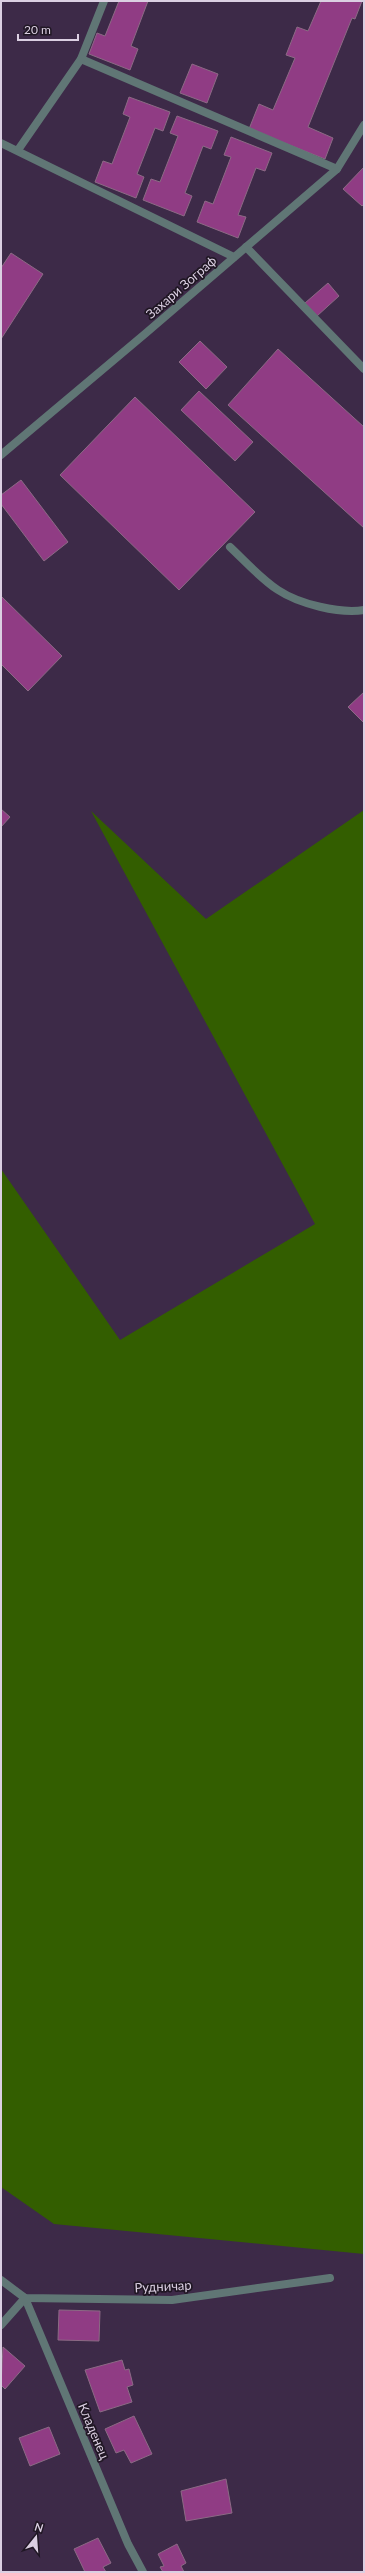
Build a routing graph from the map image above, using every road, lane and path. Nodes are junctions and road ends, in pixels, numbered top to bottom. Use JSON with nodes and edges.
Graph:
{"nodes":[{"id":1,"x":104,"y":1,"type":"edge"},
{"id":2,"x":81,"y":59,"type":"junction"},
{"id":3,"x":364,"y":125,"type":"edge"},
{"id":4,"x":1,"y":143,"type":"edge"},
{"id":5,"x":18,"y":150,"type":"junction"},
{"id":6,"x":337,"y":169,"type":"junction"},
{"id":7,"x":246,"y":247,"type":"junction"},
{"id":8,"x":234,"y":257,"type":"junction"},
{"id":9,"x":364,"y":369,"type":"edge"},
{"id":10,"x":1,"y":455,"type":"edge"},
{"id":11,"x":230,"y":547,"type":"dead end"},
{"id":12,"x":364,"y":610,"type":"edge"},
{"id":13,"x":330,"y":2278,"type":"dead end"},
{"id":14,"x":1,"y":2280,"type":"edge"},
{"id":15,"x":25,"y":2298,"type":"junction"},
{"id":16,"x":1,"y":2325,"type":"edge"},
{"id":17,"x":143,"y":2572,"type":"edge"}],
"edges":[{"from":1,"to":2,"type":"street"},
{"from":2,"to":5,"type":"street"},
{"from":2,"to":6,"type":"street"},
{"from":3,"to":6,"type":"street","name":"Захари Зограф"},
{"from":4,"to":5,"type":"street"},
{"from":5,"to":8,"type":"street"},
{"from":6,"to":7,"type":"street","name":"Захари Зограф"},
{"from":7,"to":8,"type":"street","name":"Захари Зограф"},
{"from":7,"to":9,"type":"street"},
{"from":8,"to":10,"type":"street","name":"Захари Зограф"},
{"from":11,"to":12,"type":"street"},
{"from":13,"to":15,"type":"street","name":"Рудничар"},
{"from":14,"to":15,"type":"street"},
{"from":15,"to":16,"type":"street"},
{"from":15,"to":17,"type":"street","name":"Кладенец"}]}
